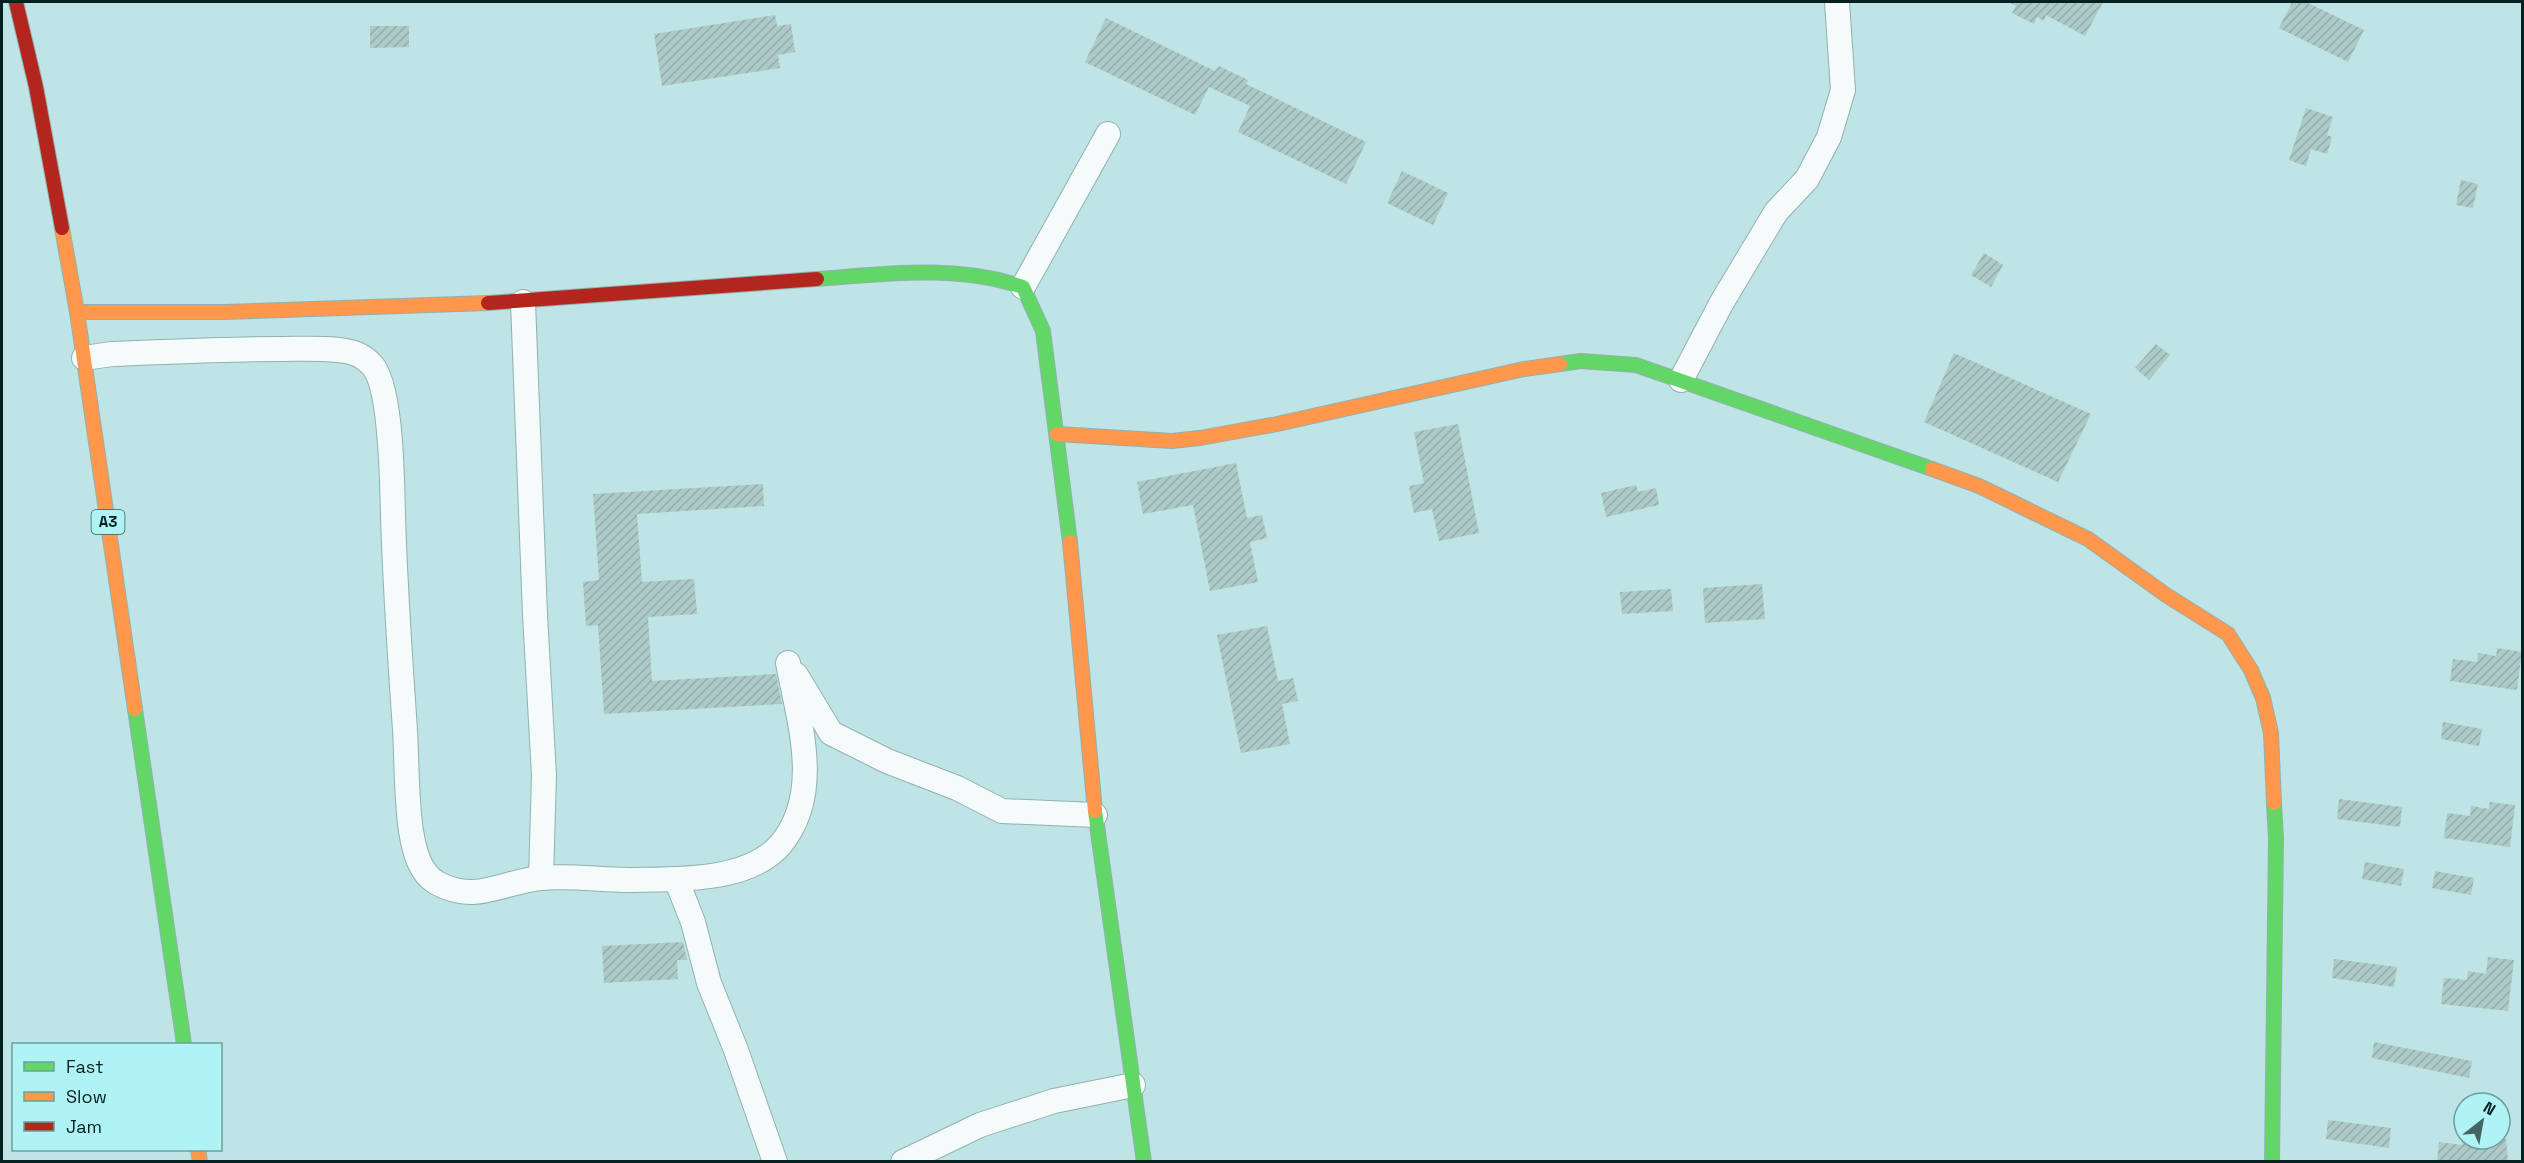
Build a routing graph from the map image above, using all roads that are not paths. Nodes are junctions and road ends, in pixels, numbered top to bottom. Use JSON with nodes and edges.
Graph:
{"nodes":[{"id":1,"x":16,"y":2,"type":"edge"},
{"id":2,"x":1837,"y":2,"type":"edge"},
{"id":3,"x":1108,"y":134,"type":"dead end"},
{"id":4,"x":1023,"y":287,"type":"junction"},
{"id":5,"x":523,"y":302,"type":"junction"},
{"id":6,"x":77,"y":312,"type":"junction"},
{"id":7,"x":84,"y":358,"type":"junction"},
{"id":8,"x":1681,"y":380,"type":"junction"},
{"id":9,"x":1057,"y":434,"type":"junction"},
{"id":10,"x":1095,"y":815,"type":"junction"},
{"id":11,"x":541,"y":878,"type":"junction"},
{"id":12,"x":676,"y":879,"type":"junction"},
{"id":13,"x":184,"y":1043,"type":"edge"},
{"id":14,"x":1133,"y":1085,"type":"junction"},
{"id":15,"x":775,"y":1161,"type":"edge"},
{"id":16,"x":903,"y":1161,"type":"edge"},
{"id":17,"x":1144,"y":1161,"type":"edge"},
{"id":18,"x":2272,"y":1161,"type":"edge"}],
"edges":[{"from":1,"to":6,"type":"main road","number":"A3"},
{"from":2,"to":8,"type":"street"},
{"from":3,"to":4,"type":"street"},
{"from":4,"to":5,"type":"main road"},
{"from":4,"to":9,"type":"main road"},
{"from":5,"to":6,"type":"main road"},
{"from":5,"to":11,"type":"street"},
{"from":6,"to":7,"type":"main road","number":"A3"},
{"from":7,"to":11,"type":"street"},
{"from":7,"to":13,"type":"main road","number":"A3"},
{"from":8,"to":9,"type":"main road"},
{"from":8,"to":18,"type":"main road"},
{"from":9,"to":10,"type":"main road"},
{"from":10,"to":12,"type":"street"},
{"from":10,"to":14,"type":"main road"},
{"from":11,"to":12,"type":"street"},
{"from":12,"to":15,"type":"street"},
{"from":14,"to":16,"type":"street"},
{"from":14,"to":17,"type":"main road"}]}
